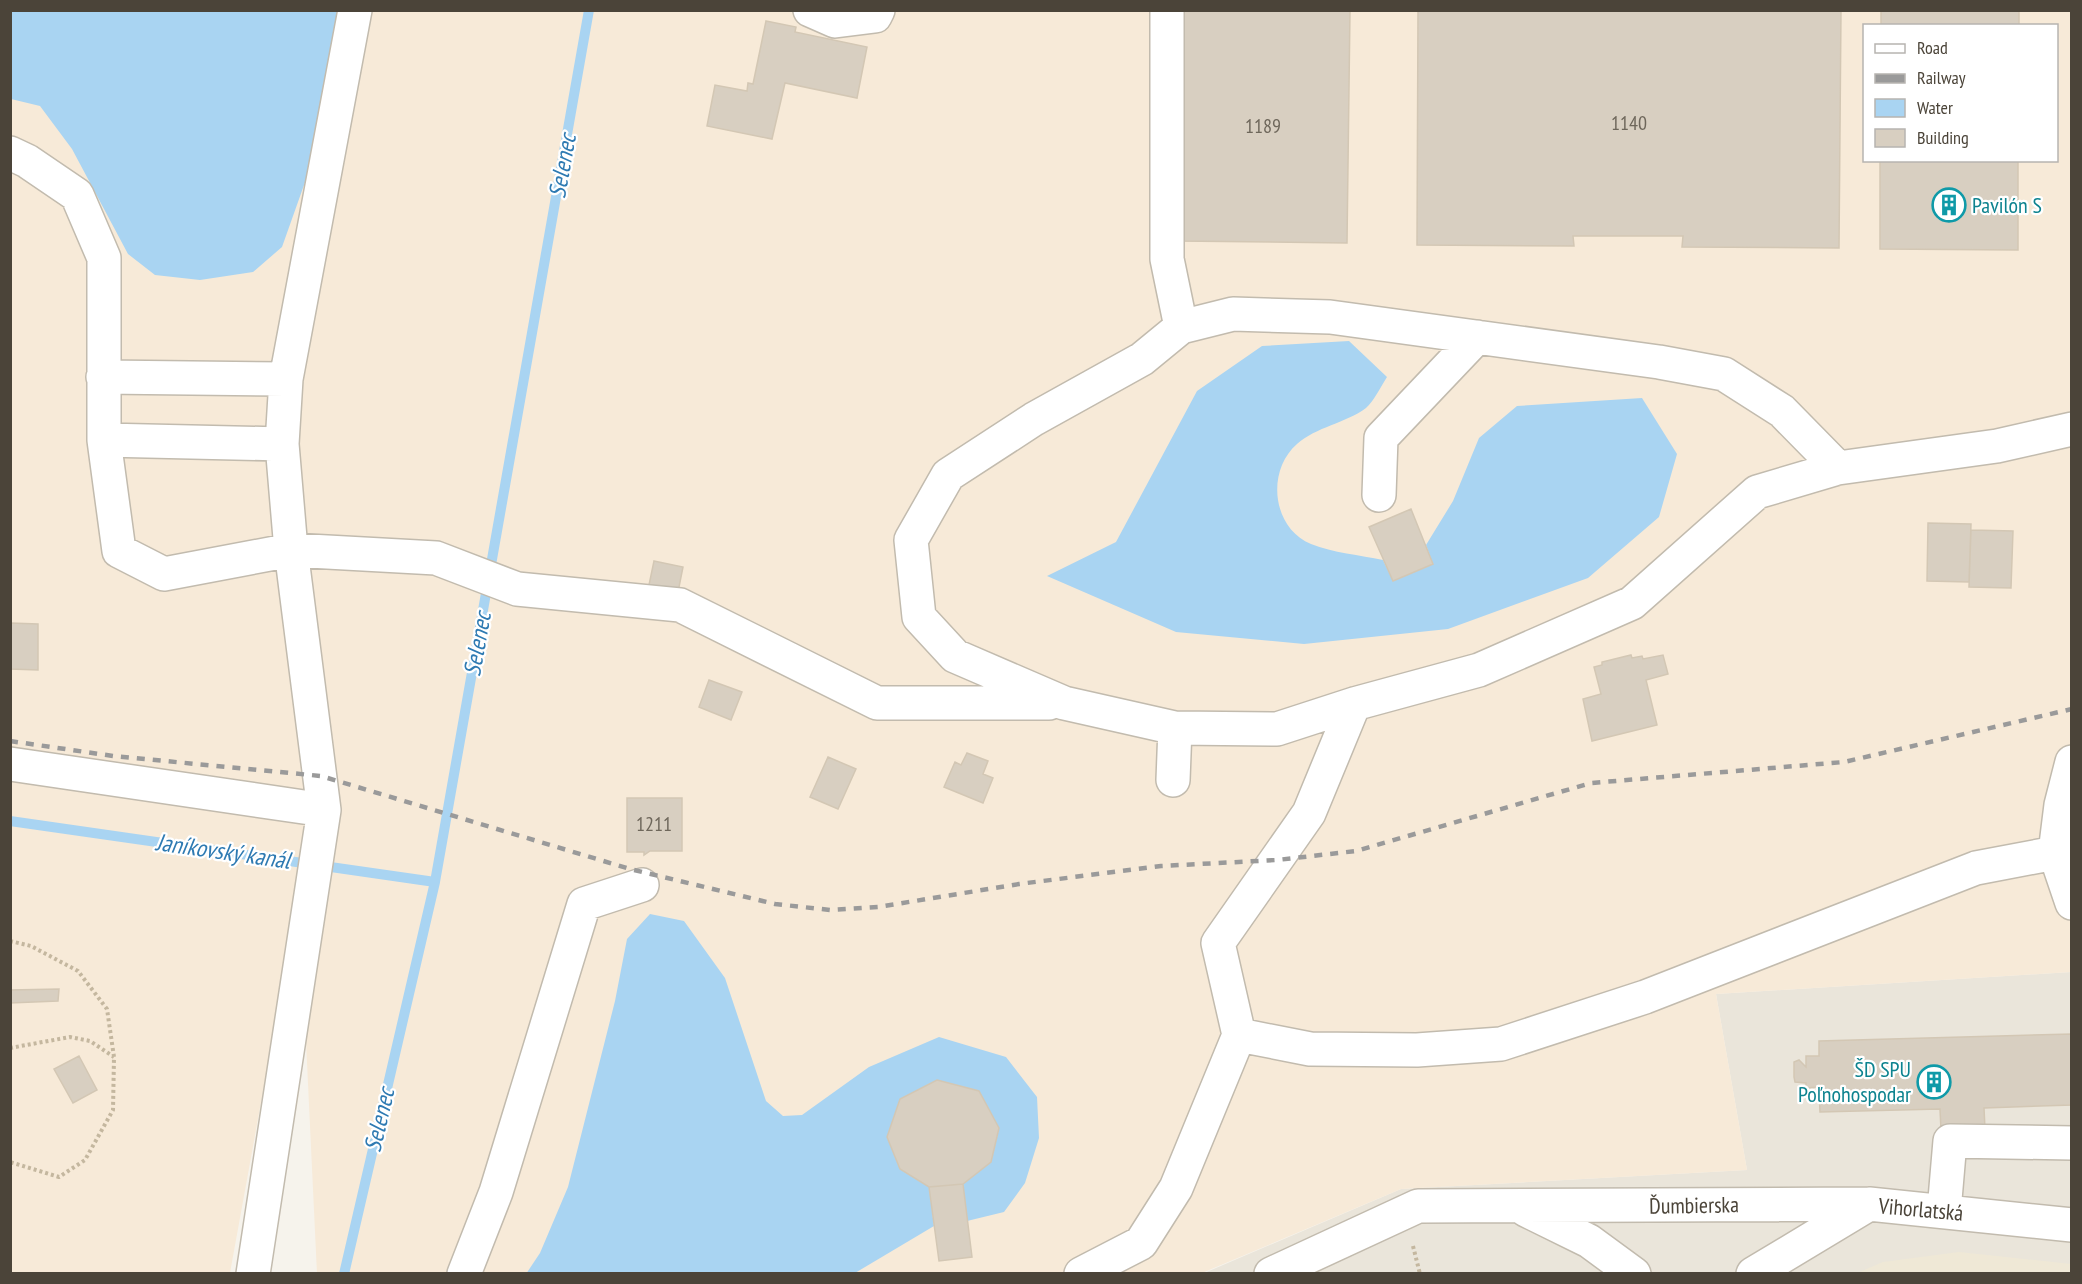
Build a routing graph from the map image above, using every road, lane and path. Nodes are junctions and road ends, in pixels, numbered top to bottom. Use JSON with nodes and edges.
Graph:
{"nodes":[{"id":1,"x":355,"y":10,"type":"edge"},
{"id":2,"x":810,"y":10,"type":"edge"},
{"id":3,"x":878,"y":10,"type":"edge"},
{"id":4,"x":1167,"y":10,"type":"edge"},
{"id":5,"x":10,"y":153,"type":"edge"},
{"id":6,"x":1181,"y":327,"type":"junction"},
{"id":7,"x":1477,"y":337,"type":"junction"},
{"id":8,"x":102,"y":377,"type":"junction"},
{"id":9,"x":286,"y":379,"type":"junction"},
{"id":10,"x":2072,"y":429,"type":"edge"},
{"id":11,"x":104,"y":440,"type":"junction"},
{"id":12,"x":282,"y":444,"type":"junction"},
{"id":13,"x":1838,"y":468,"type":"junction"},
{"id":14,"x":1379,"y":495,"type":"dead end"},
{"id":15,"x":291,"y":550,"type":"junction"},
{"id":16,"x":1064,"y":703,"type":"junction"},
{"id":17,"x":1354,"y":704,"type":"junction"},
{"id":18,"x":1175,"y":728,"type":"junction"},
{"id":19,"x":2072,"y":762,"type":"edge"},
{"id":20,"x":10,"y":764,"type":"edge"},
{"id":21,"x":1173,"y":780,"type":"dead end"},
{"id":22,"x":324,"y":810,"type":"junction"},
{"id":23,"x":2055,"y":853,"type":"junction"},
{"id":24,"x":642,"y":885,"type":"dead end"},
{"id":25,"x":2072,"y":903,"type":"edge"},
{"id":26,"x":10,"y":941,"type":"edge"},
{"id":27,"x":1239,"y":1035,"type":"junction"},
{"id":28,"x":10,"y":1048,"type":"edge"},
{"id":29,"x":114,"y":1057,"type":"junction"},
{"id":30,"x":2072,"y":1143,"type":"edge"},
{"id":31,"x":10,"y":1162,"type":"edge"},
{"id":32,"x":1869,"y":1204,"type":"junction"},
{"id":33,"x":1519,"y":1207,"type":"junction"},
{"id":34,"x":1944,"y":1211,"type":"junction"},
{"id":35,"x":2072,"y":1226,"type":"edge"},
{"id":36,"x":1412,"y":1239,"type":"dead end"},
{"id":37,"x":253,"y":1274,"type":"edge"},
{"id":38,"x":464,"y":1274,"type":"edge"},
{"id":39,"x":1081,"y":1274,"type":"edge"},
{"id":40,"x":1271,"y":1274,"type":"edge"},
{"id":41,"x":1420,"y":1274,"type":"edge"},
{"id":42,"x":1635,"y":1274,"type":"edge"},
{"id":43,"x":1753,"y":1274,"type":"edge"}],
"edges":[{"from":1,"to":9,"type":"street"},
{"from":2,"to":3,"type":"street"},
{"from":4,"to":6,"type":"street"},
{"from":5,"to":8,"type":"street"},
{"from":6,"to":7,"type":"street"},
{"from":6,"to":16,"type":"street"},
{"from":7,"to":13,"type":"street"},
{"from":7,"to":14,"type":"street"},
{"from":8,"to":9,"type":"street"},
{"from":8,"to":11,"type":"street"},
{"from":9,"to":12,"type":"street"},
{"from":10,"to":13,"type":"street"},
{"from":11,"to":12,"type":"street"},
{"from":11,"to":15,"type":"street"},
{"from":12,"to":15,"type":"street"},
{"from":13,"to":17,"type":"street"},
{"from":15,"to":16,"type":"street"},
{"from":15,"to":22,"type":"street"},
{"from":16,"to":18,"type":"street"},
{"from":17,"to":18,"type":"street"},
{"from":17,"to":27,"type":"street"},
{"from":18,"to":21,"type":"street"},
{"from":19,"to":23,"type":"street"},
{"from":20,"to":22,"type":"street"},
{"from":22,"to":37,"type":"street"},
{"from":23,"to":25,"type":"street"},
{"from":23,"to":27,"type":"street"},
{"from":24,"to":38,"type":"street"},
{"from":26,"to":29,"type":"path"},
{"from":27,"to":39,"type":"street"},
{"from":28,"to":29,"type":"path"},
{"from":29,"to":31,"type":"path"},
{"from":30,"to":34,"type":"street"},
{"from":32,"to":33,"type":"street","name":"Ďumbierska"},
{"from":32,"to":34,"type":"street","name":"Vihorlatská"},
{"from":32,"to":43,"type":"street","name":"Vihorlatská"},
{"from":33,"to":40,"type":"street","name":"Ďumbierska"},
{"from":33,"to":42,"type":"street","name":"Ďumbierska"},
{"from":34,"to":35,"type":"street","name":"Vihorlatská"},
{"from":36,"to":41,"type":"path"}]}
